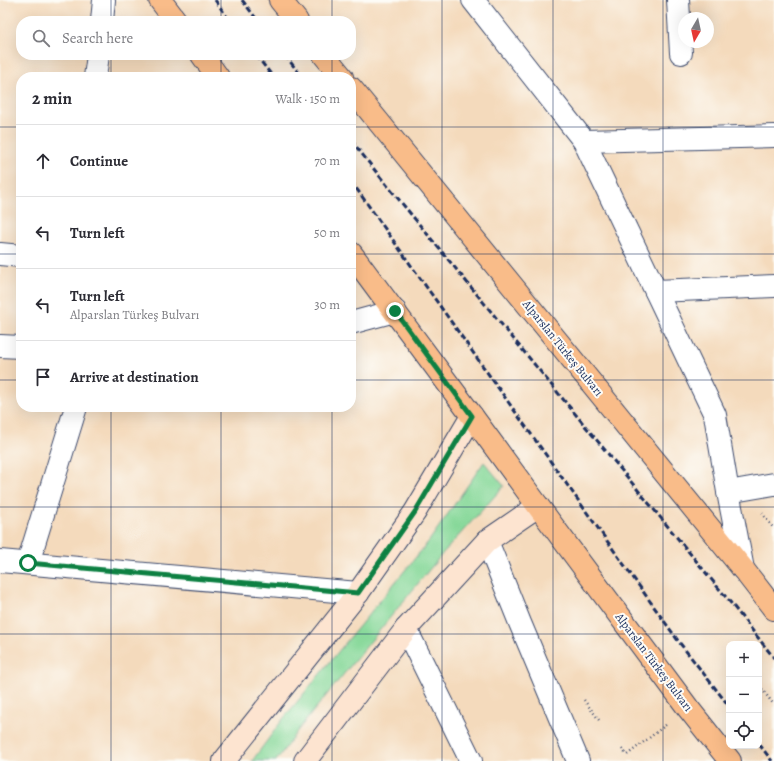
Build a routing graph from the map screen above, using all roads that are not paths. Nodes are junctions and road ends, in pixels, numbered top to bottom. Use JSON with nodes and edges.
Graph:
{"nodes":[{"id":1,"x":104,"y":0,"type":"edge"},
{"id":2,"x":160,"y":0,"type":"edge"},
{"id":3,"x":280,"y":0,"type":"edge"},
{"id":4,"x":473,"y":0,"type":"edge"},
{"id":5,"x":678,"y":0,"type":"edge"},
{"id":6,"x":102,"y":16,"type":"edge"},
{"id":7,"x":172,"y":16,"type":"edge"},
{"id":8,"x":293,"y":16,"type":"edge"},
{"id":9,"x":681,"y":53,"type":"dead end"},
{"id":10,"x":97,"y":60,"type":"edge"},
{"id":11,"x":206,"y":60,"type":"edge"},
{"id":12,"x":328,"y":60,"type":"edge"},
{"id":13,"x":96,"y":72,"type":"edge"},
{"id":14,"x":214,"y":72,"type":"edge"},
{"id":15,"x":338,"y":72,"type":"edge"},
{"id":16,"x":356,"y":94,"type":"edge"},
{"id":17,"x":774,"y":136,"type":"edge"},
{"id":18,"x":584,"y":141,"type":"junction"},
{"id":19,"x":0,"y":254,"type":"edge"},
{"id":20,"x":16,"y":256,"type":"edge"},
{"id":21,"x":356,"y":260,"type":"edge"},
{"id":22,"x":774,"y":286,"type":"edge"},
{"id":23,"x":656,"y":291,"type":"junction"},
{"id":24,"x":395,"y":311,"type":"junction"},
{"id":25,"x":356,"y":322,"type":"edge"},
{"id":26,"x":0,"y":346,"type":"edge"},
{"id":27,"x":16,"y":347,"type":"edge"},
{"id":28,"x":74,"y":412,"type":"edge"},
{"id":29,"x":472,"y":416,"type":"junction"},
{"id":30,"x":774,"y":484,"type":"edge"},
{"id":31,"x":728,"y":492,"type":"junction"},
{"id":32,"x":538,"y":506,"type":"junction"},
{"id":33,"x":487,"y":541,"type":"junction"},
{"id":34,"x":0,"y":561,"type":"edge"},
{"id":35,"x":28,"y":563,"type":"junction"},
{"id":36,"x":743,"y":569,"type":"junction"},
{"id":37,"x":358,"y":593,"type":"junction"},
{"id":38,"x":774,"y":609,"type":"edge"},
{"id":39,"x":406,"y":629,"type":"junction"},
{"id":40,"x":725,"y":757,"type":"edge"},
{"id":41,"x":224,"y":761,"type":"edge"},
{"id":42,"x":305,"y":761,"type":"edge"},
{"id":43,"x":471,"y":761,"type":"edge"},
{"id":44,"x":578,"y":761,"type":"edge"}],
"edges":[{"from":1,"to":6,"type":"street"},
{"from":2,"to":7,"type":"main road"},
{"from":3,"to":8,"type":"main road"},
{"from":4,"to":18,"type":"street"},
{"from":5,"to":9,"type":"street"},
{"from":10,"to":13,"type":"street"},
{"from":11,"to":14,"type":"main road"},
{"from":12,"to":15,"type":"main road"},
{"from":16,"to":36,"type":"main road","name":"Alparslan Türkeş Bulvarı"},
{"from":17,"to":18,"type":"street"},
{"from":18,"to":23,"type":"street"},
{"from":19,"to":20,"type":"street"},
{"from":21,"to":24,"type":"main road","name":"Alparslan Türkeş Bulvarı"},
{"from":22,"to":23,"type":"street"},
{"from":23,"to":31,"type":"street"},
{"from":24,"to":25,"type":"street"},
{"from":24,"to":29,"type":"main road","name":"Alparslan Türkeş Bulvarı"},
{"from":26,"to":27,"type":"street"},
{"from":28,"to":35,"type":"street"},
{"from":29,"to":32,"type":"main road","name":"Alparslan Türkeş Bulvarı"},
{"from":29,"to":37,"type":"main road"},
{"from":30,"to":31,"type":"street"},
{"from":31,"to":36,"type":"street"},
{"from":32,"to":33,"type":"main road"},
{"from":32,"to":40,"type":"main road","name":"Alparslan Türkeş Bulvarı"},
{"from":33,"to":39,"type":"main road"},
{"from":33,"to":44,"type":"street"},
{"from":34,"to":35,"type":"street"},
{"from":35,"to":37,"type":"street"},
{"from":36,"to":38,"type":"main road","name":"Alparslan Türkeş Bulvarı"},
{"from":37,"to":41,"type":"main road"},
{"from":39,"to":42,"type":"main road"},
{"from":39,"to":43,"type":"street"}]}
